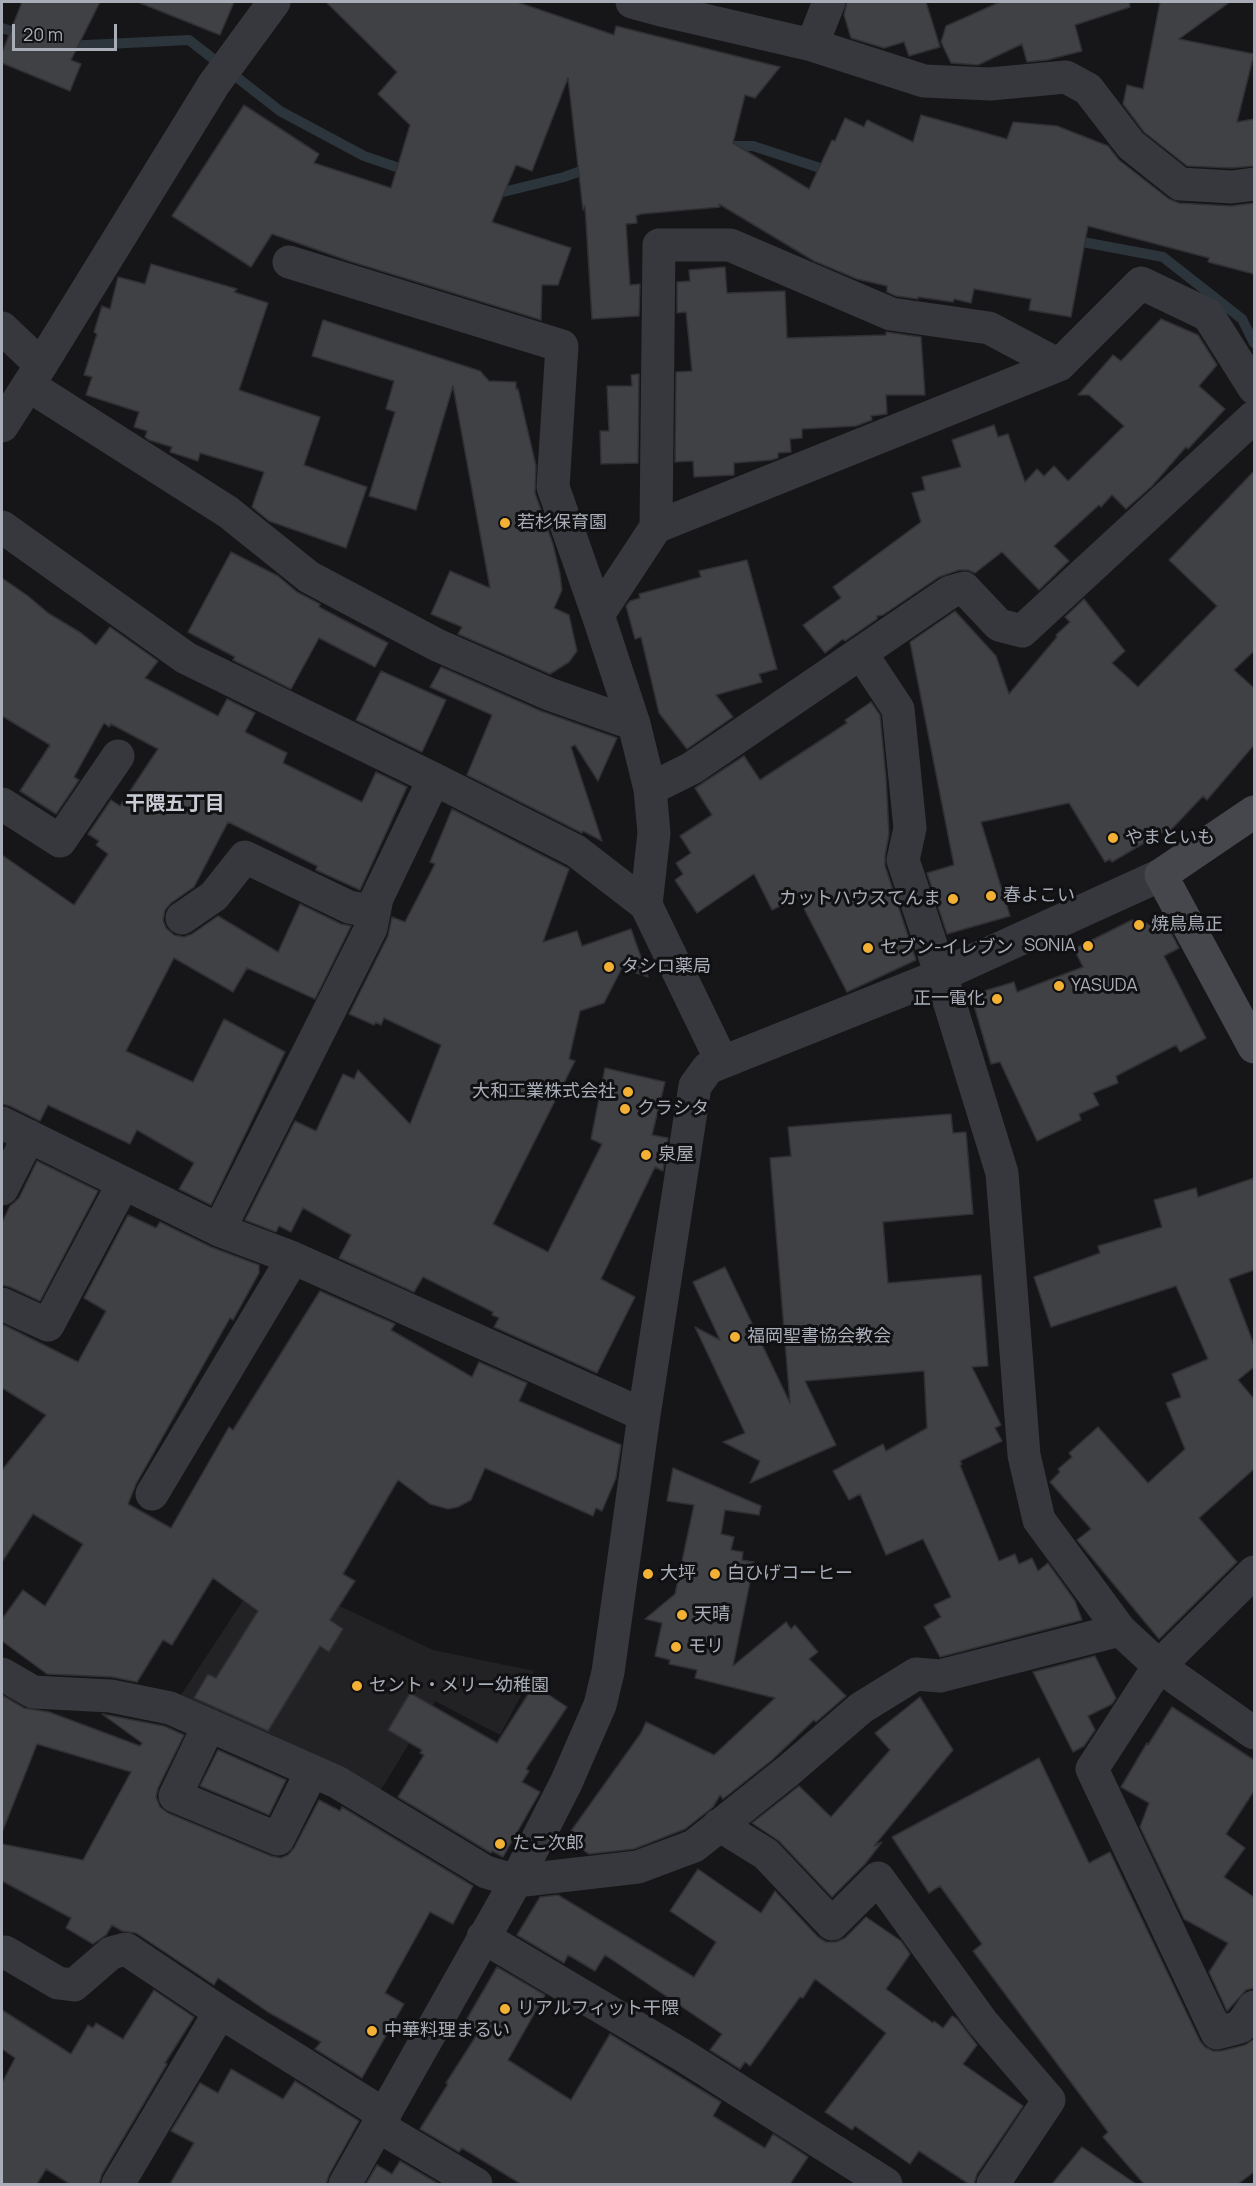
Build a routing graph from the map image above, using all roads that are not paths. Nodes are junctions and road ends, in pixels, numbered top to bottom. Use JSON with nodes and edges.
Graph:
{"nodes":[{"id":1,"x":274,"y":2,"type":"edge"},
{"id":2,"x":632,"y":2,"type":"edge"},
{"id":3,"x":829,"y":2,"type":"edge"},
{"id":4,"x":813,"y":45,"type":"junction"},
{"id":5,"x":1254,"y":184,"type":"edge"},
{"id":6,"x":289,"y":262,"type":"dead end"},
{"id":7,"x":2,"y":328,"type":"edge"},
{"id":8,"x":1059,"y":365,"type":"junction"},
{"id":9,"x":35,"y":375,"type":"junction"},
{"id":10,"x":1254,"y":388,"type":"edge"},
{"id":11,"x":1254,"y":417,"type":"edge"},
{"id":12,"x":2,"y":426,"type":"edge"},
{"id":13,"x":2,"y":527,"type":"edge"},
{"id":14,"x":656,"y":527,"type":"junction"},
{"id":15,"x":598,"y":615,"type":"junction"},
{"id":16,"x":861,"y":653,"type":"junction"},
{"id":17,"x":634,"y":724,"type":"junction"},
{"id":18,"x":118,"y":756,"type":"dead end"},
{"id":19,"x":434,"y":779,"type":"junction"},
{"id":20,"x":650,"y":789,"type":"junction"},
{"id":21,"x":2,"y":804,"type":"edge"},
{"id":22,"x":1254,"y":812,"type":"edge"},
{"id":23,"x":1161,"y":875,"type":"junction"},
{"id":24,"x":646,"y":905,"type":"junction"},
{"id":25,"x":374,"y":912,"type":"junction"},
{"id":26,"x":182,"y":918,"type":"dead end"},
{"id":27,"x":941,"y":975,"type":"junction"},
{"id":28,"x":1254,"y":1047,"type":"edge"},
{"id":29,"x":722,"y":1062,"type":"junction"},
{"id":30,"x":15,"y":1129,"type":"edge"},
{"id":31,"x":123,"y":1184,"type":"junction"},
{"id":32,"x":2,"y":1189,"type":"edge"},
{"id":33,"x":219,"y":1230,"type":"junction"},
{"id":34,"x":293,"y":1258,"type":"junction"},
{"id":35,"x":2,"y":1304,"type":"edge"},
{"id":36,"x":644,"y":1415,"type":"junction"},
{"id":37,"x":152,"y":1494,"type":"dead end"},
{"id":38,"x":1254,"y":1572,"type":"edge"},
{"id":39,"x":1120,"y":1630,"type":"junction"},
{"id":40,"x":1159,"y":1666,"type":"junction"},
{"id":41,"x":2,"y":1674,"type":"edge"},
{"id":42,"x":209,"y":1725,"type":"junction"},
{"id":43,"x":1254,"y":1733,"type":"edge"},
{"id":44,"x":312,"y":1771,"type":"junction"},
{"id":45,"x":719,"y":1825,"type":"junction"},
{"id":46,"x":516,"y":1881,"type":"junction"},
{"id":47,"x":483,"y":1937,"type":"junction"},
{"id":48,"x":2,"y":1953,"type":"edge"},
{"id":49,"x":1254,"y":2007,"type":"edge"},
{"id":50,"x":220,"y":2012,"type":"junction"},
{"id":51,"x":381,"y":2121,"type":"junction"},
{"id":52,"x":118,"y":2184,"type":"edge"},
{"id":53,"x":345,"y":2184,"type":"edge"},
{"id":54,"x":476,"y":2184,"type":"edge"},
{"id":55,"x":886,"y":2184,"type":"edge"},
{"id":56,"x":993,"y":2184,"type":"edge"}],
"edges":[{"from":1,"to":9,"type":"street"},
{"from":2,"to":4,"type":"street"},
{"from":3,"to":4,"type":"street"},
{"from":4,"to":5,"type":"street"},
{"from":6,"to":15,"type":"street"},
{"from":7,"to":9,"type":"street"},
{"from":8,"to":10,"type":"street"},
{"from":8,"to":14,"type":"street"},
{"from":8,"to":14,"type":"street"},
{"from":9,"to":12,"type":"street"},
{"from":9,"to":17,"type":"street"},
{"from":11,"to":16,"type":"street"},
{"from":13,"to":19,"type":"street"},
{"from":14,"to":15,"type":"street"},
{"from":15,"to":17,"type":"street"},
{"from":16,"to":20,"type":"street"},
{"from":16,"to":27,"type":"street"},
{"from":17,"to":20,"type":"street"},
{"from":18,"to":21,"type":"street"},
{"from":19,"to":24,"type":"street"},
{"from":19,"to":25,"type":"street"},
{"from":20,"to":24,"type":"street"},
{"from":22,"to":23,"type":"street"},
{"from":23,"to":27,"type":"street"},
{"from":23,"to":28,"type":"street"},
{"from":24,"to":29,"type":"street"},
{"from":25,"to":26,"type":"street"},
{"from":25,"to":33,"type":"street"},
{"from":27,"to":29,"type":"street"},
{"from":27,"to":39,"type":"street"},
{"from":29,"to":36,"type":"street"},
{"from":30,"to":31,"type":"street"},
{"from":30,"to":32,"type":"street"},
{"from":31,"to":33,"type":"street"},
{"from":31,"to":35,"type":"street"},
{"from":33,"to":34,"type":"street"},
{"from":34,"to":36,"type":"street"},
{"from":34,"to":37,"type":"street"},
{"from":36,"to":46,"type":"street"},
{"from":38,"to":40,"type":"street"},
{"from":39,"to":40,"type":"street"},
{"from":39,"to":45,"type":"street"},
{"from":40,"to":43,"type":"street"},
{"from":40,"to":49,"type":"street"},
{"from":41,"to":42,"type":"street"},
{"from":42,"to":44,"type":"street"},
{"from":42,"to":44,"type":"street"},
{"from":44,"to":46,"type":"street"},
{"from":45,"to":46,"type":"street"},
{"from":45,"to":56,"type":"street"},
{"from":46,"to":47,"type":"street"},
{"from":47,"to":51,"type":"street"},
{"from":47,"to":55,"type":"street"},
{"from":48,"to":50,"type":"street"},
{"from":50,"to":51,"type":"street"},
{"from":50,"to":52,"type":"street"},
{"from":51,"to":53,"type":"street"},
{"from":51,"to":54,"type":"street"}]}
